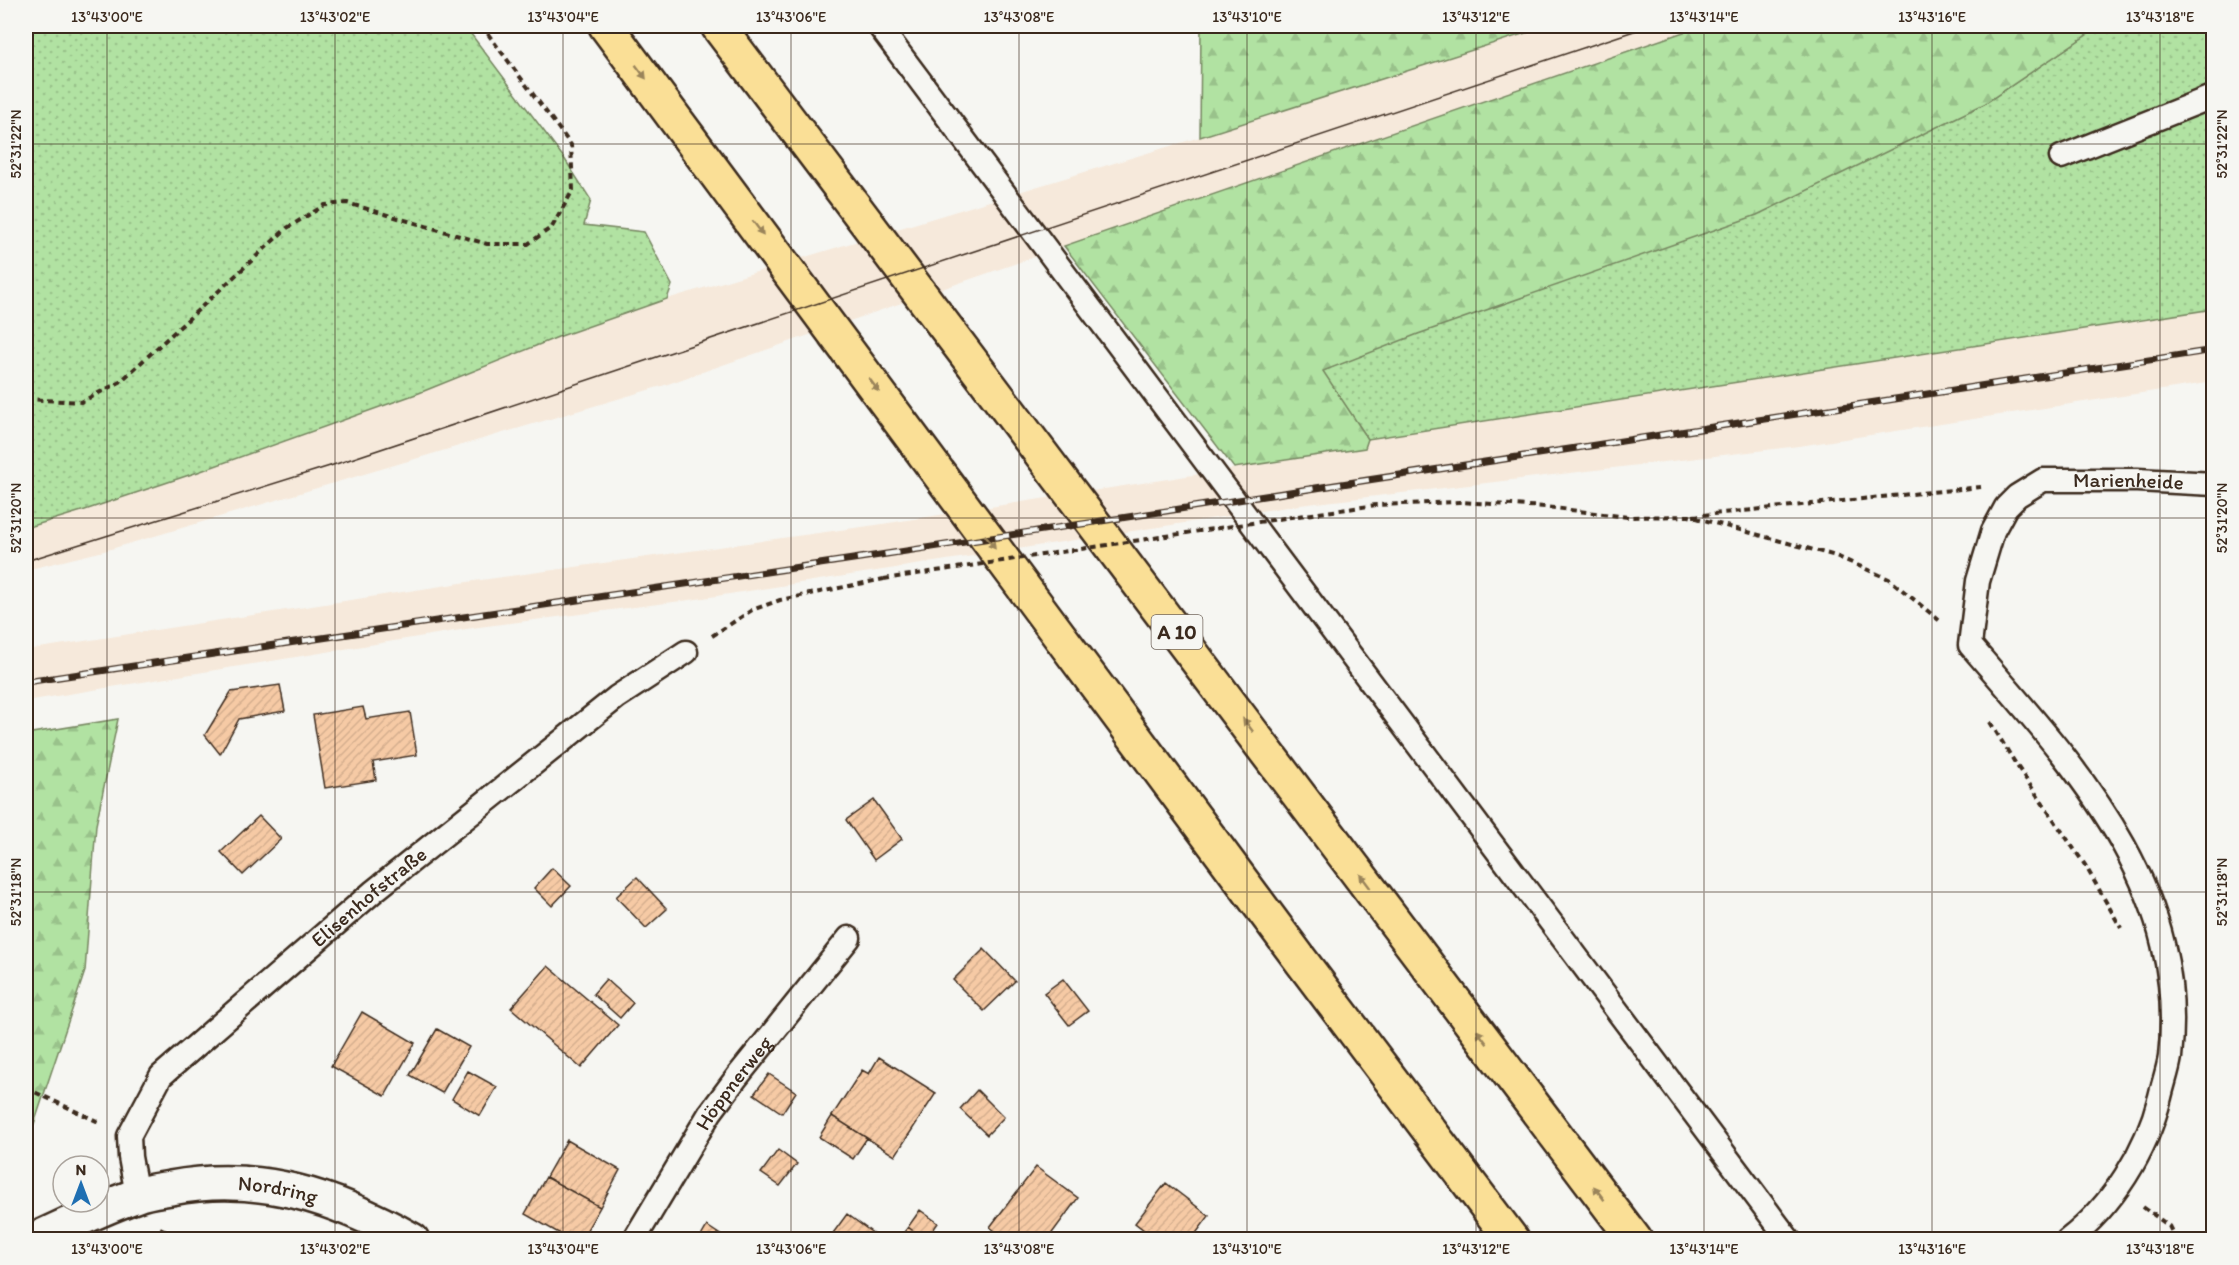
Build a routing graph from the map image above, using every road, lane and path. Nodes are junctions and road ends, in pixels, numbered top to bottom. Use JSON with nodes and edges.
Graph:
{"nodes":[{"id":1,"x":482,"y":26,"type":"edge"},
{"id":2,"x":606,"y":26,"type":"edge"},
{"id":3,"x":718,"y":26,"type":"edge"},
{"id":4,"x":879,"y":26,"type":"edge"},
{"id":5,"x":2214,"y":96,"type":"edge"},
{"id":6,"x":2061,"y":157,"type":"dead end"},
{"id":7,"x":26,"y":399,"type":"edge"},
{"id":8,"x":2214,"y":484,"type":"edge"},
{"id":9,"x":1985,"y":486,"type":"dead end"},
{"id":10,"x":1689,"y":516,"type":"junction"},
{"id":11,"x":1970,"y":645,"type":"junction"},
{"id":12,"x":686,"y":652,"type":"joint"},
{"id":13,"x":1987,"y":713,"type":"dead end"},
{"id":14,"x":2124,"y":934,"type":"dead end"},
{"id":15,"x":849,"y":938,"type":"dead end"},
{"id":16,"x":26,"y":1088,"type":"edge"},
{"id":17,"x":129,"y":1136,"type":"junction"},
{"id":18,"x":2117,"y":1189,"type":"junction"},
{"id":19,"x":137,"y":1195,"type":"junction"},
{"id":20,"x":178,"y":1237,"type":"dead end"},
{"id":21,"x":34,"y":1239,"type":"edge"},
{"id":22,"x":166,"y":1239,"type":"edge"},
{"id":23,"x":412,"y":1239,"type":"edge"},
{"id":24,"x":634,"y":1239,"type":"edge"},
{"id":25,"x":1512,"y":1239,"type":"edge"},
{"id":26,"x":1635,"y":1239,"type":"edge"},
{"id":27,"x":1789,"y":1239,"type":"edge"},
{"id":28,"x":2068,"y":1239,"type":"edge"},
{"id":29,"x":2176,"y":1239,"type":"edge"}],
"edges":[{"from":1,"to":7,"type":"path"},
{"from":2,"to":25,"type":"highway","one_way":true},
{"from":26,"to":3,"type":"highway","number":"A 10","one_way":true},
{"from":4,"to":27,"type":"lane"},
{"from":5,"to":6,"type":"lane"},
{"from":8,"to":11,"type":"lane","name":"Marienheide"},
{"from":9,"to":10,"type":"path"},
{"from":10,"to":11,"type":"path"},
{"from":10,"to":12,"type":"path","bridge":true},
{"from":11,"to":18,"type":"lane"},
{"from":12,"to":17,"type":"lane","name":"Elisenhofstraße"},
{"from":13,"to":14,"type":"path"},
{"from":15,"to":24,"type":"lane","name":"Höppnerweg"},
{"from":16,"to":17,"type":"path"},
{"from":17,"to":19,"type":"lane"},
{"from":18,"to":28,"type":"lane"},
{"from":18,"to":29,"type":"path"},
{"from":19,"to":21,"type":"street","name":"Nordring"},
{"from":19,"to":23,"type":"street","name":"Nordring"},
{"from":20,"to":22,"type":"path"}]}
